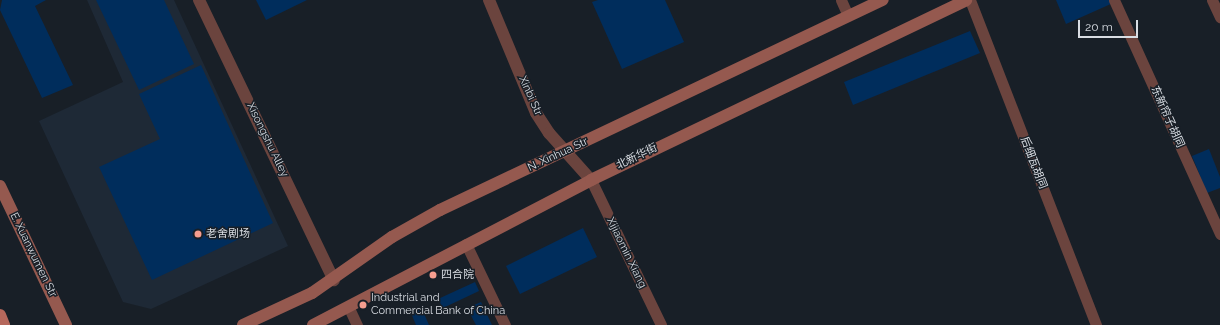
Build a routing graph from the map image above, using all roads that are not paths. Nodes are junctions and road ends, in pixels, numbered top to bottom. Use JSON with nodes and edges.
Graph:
{"nodes":[{"id":1,"x":199,"y":0,"type":"edge"},
{"id":2,"x":489,"y":0,"type":"edge"},
{"id":3,"x":841,"y":0,"type":"edge"},
{"id":4,"x":883,"y":0,"type":"edge"},
{"id":5,"x":966,"y":0,"type":"edge"},
{"id":6,"x":970,"y":0,"type":"edge"},
{"id":7,"x":1114,"y":0,"type":"edge"},
{"id":8,"x":1212,"y":0,"type":"edge"},
{"id":9,"x":848,"y":16,"type":"junction"},
{"id":10,"x":1220,"y":17,"type":"edge"},
{"id":11,"x":566,"y":151,"type":"junction"},
{"id":12,"x":591,"y":180,"type":"junction"},
{"id":13,"x":0,"y":186,"type":"edge"},
{"id":14,"x":1220,"y":234,"type":"edge"},
{"id":15,"x":466,"y":244,"type":"junction"},
{"id":16,"x":334,"y":280,"type":"junction"},
{"id":17,"x":349,"y":308,"type":"junction"},
{"id":18,"x":0,"y":315,"type":"edge"},
{"id":19,"x":4,"y":325,"type":"edge"},
{"id":20,"x":66,"y":325,"type":"edge"},
{"id":21,"x":243,"y":325,"type":"edge"},
{"id":22,"x":313,"y":325,"type":"edge"},
{"id":23,"x":357,"y":325,"type":"edge"},
{"id":24,"x":505,"y":325,"type":"edge"},
{"id":25,"x":661,"y":325,"type":"edge"},
{"id":26,"x":1096,"y":325,"type":"edge"}],
"edges":[{"from":1,"to":16,"type":"street","name":"Xisongshu Alley"},
{"from":2,"to":11,"type":"street","name":"Xinbi Str"},
{"from":3,"to":9,"type":"lane"},
{"from":4,"to":9,"type":"street","name":"N. Xinhua Str"},
{"from":5,"to":12,"type":"street","name":"北新华街"},
{"from":6,"to":26,"type":"lane","name":"后细瓦胡同"},
{"from":7,"to":14,"type":"lane","name":"东新帘子胡同"},
{"from":8,"to":10,"type":"lane"},
{"from":9,"to":11,"type":"street","name":"N. Xinhua Str"},
{"from":11,"to":12,"type":"street","name":"Xinbi Str"},
{"from":11,"to":16,"type":"street","name":"N. Xinhua Str"},
{"from":12,"to":15,"type":"street","name":"北新华街"},
{"from":12,"to":25,"type":"lane","name":"Xijiaomin Xiang"},
{"from":13,"to":20,"type":"street","name":"E. Xuanwumen Str"},
{"from":15,"to":17,"type":"street","name":"北新华街"},
{"from":15,"to":24,"type":"lane"},
{"from":16,"to":21,"type":"street","name":"N. Xinhua Str"},
{"from":17,"to":22,"type":"street","name":"北新华街"},
{"from":17,"to":23,"type":"lane"},
{"from":18,"to":19,"type":"main road"}]}
